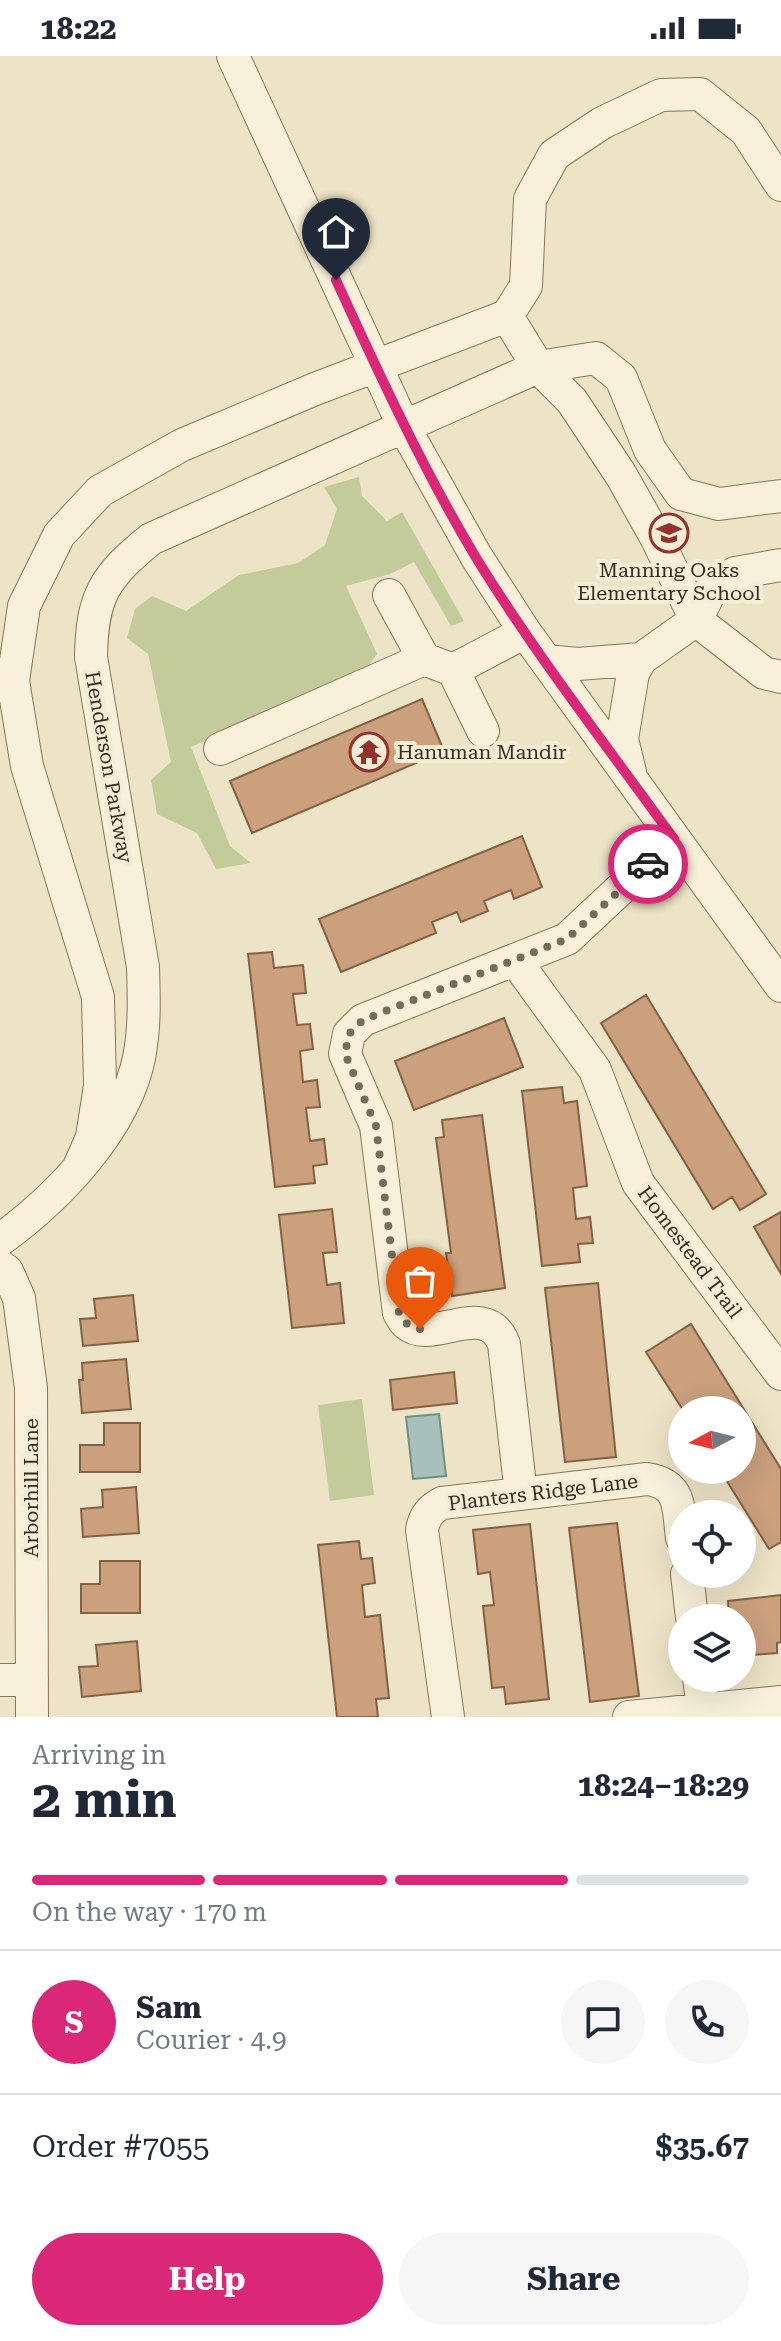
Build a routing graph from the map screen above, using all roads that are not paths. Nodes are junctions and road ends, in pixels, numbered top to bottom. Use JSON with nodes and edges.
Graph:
{"nodes":[{"id":1,"x":233,"y":56,"type":"edge"},
{"id":2,"x":781,"y":185,"type":"edge"},
{"id":3,"x":507,"y":316,"type":"junction"},
{"id":4,"x":375,"y":366,"type":"junction"},
{"id":5,"x":538,"y":367,"type":"junction"},
{"id":6,"x":404,"y":427,"type":"junction"},
{"id":7,"x":781,"y":496,"type":"edge"},
{"id":8,"x":781,"y":565,"type":"edge"},
{"id":9,"x":389,"y":595,"type":"dead end"},
{"id":10,"x":696,"y":620,"type":"junction"},
{"id":11,"x":525,"y":632,"type":"junction"},
{"id":12,"x":641,"y":659,"type":"junction"},
{"id":13,"x":546,"y":661,"type":"junction"},
{"id":14,"x":439,"y":664,"type":"junction"},
{"id":15,"x":781,"y":677,"type":"edge"},
{"id":16,"x":483,"y":731,"type":"dead end"},
{"id":17,"x":220,"y":749,"type":"dead end"},
{"id":18,"x":631,"y":779,"type":"junction"},
{"id":19,"x":674,"y":839,"type":"junction"},
{"id":20,"x":515,"y":960,"type":"junction"},
{"id":21,"x":781,"y":986,"type":"edge"},
{"id":22,"x":79,"y":1167,"type":"junction"},
{"id":23,"x":0,"y":1240,"type":"edge"},
{"id":24,"x":0,"y":1266,"type":"edge"},
{"id":25,"x":781,"y":1374,"type":"edge"},
{"id":26,"x":521,"y":1494,"type":"junction"},
{"id":27,"x":677,"y":1500,"type":"edge"},
{"id":28,"x":0,"y":1680,"type":"edge"},
{"id":29,"x":32,"y":1680,"type":"junction"},
{"id":30,"x":701,"y":1694,"type":"edge"},
{"id":31,"x":781,"y":1702,"type":"edge"},
{"id":32,"x":32,"y":1717,"type":"edge"},
{"id":33,"x":448,"y":1717,"type":"edge"},
{"id":34,"x":629,"y":1717,"type":"edge"}],
"edges":[{"from":1,"to":4,"type":"street"},
{"from":2,"to":3,"type":"street"},
{"from":3,"to":4,"type":"street"},
{"from":3,"to":5,"type":"street"},
{"from":4,"to":6,"type":"street"},
{"from":4,"to":22,"type":"street"},
{"from":5,"to":6,"type":"street","name":"Henderson Parkway"},
{"from":5,"to":7,"type":"street","name":"Henderson Parkway"},
{"from":5,"to":10,"type":"street"},
{"from":6,"to":11,"type":"street"},
{"from":6,"to":22,"type":"street","name":"Henderson Parkway"},
{"from":8,"to":10,"type":"street"},
{"from":9,"to":14,"type":"street"},
{"from":10,"to":12,"type":"street"},
{"from":10,"to":15,"type":"street"},
{"from":11,"to":13,"type":"street"},
{"from":11,"to":14,"type":"street"},
{"from":12,"to":13,"type":"street"},
{"from":12,"to":18,"type":"street"},
{"from":13,"to":18,"type":"street"},
{"from":14,"to":16,"type":"street"},
{"from":14,"to":17,"type":"street"},
{"from":18,"to":19,"type":"street"},
{"from":19,"to":20,"type":"street"},
{"from":19,"to":21,"type":"street"},
{"from":20,"to":25,"type":"street","name":"Homestead Trail"},
{"from":20,"to":26,"type":"street"},
{"from":22,"to":23,"type":"street","name":"Henderson Parkway"},
{"from":24,"to":29,"type":"street","name":"Arborhill Lane"},
{"from":26,"to":27,"type":"street","name":"Planters Ridge Lane"},
{"from":26,"to":33,"type":"street","name":"Planters Ridge Lane"},
{"from":28,"to":29,"type":"street"},
{"from":29,"to":32,"type":"street","name":"Arborhill Lane"},
{"from":30,"to":31,"type":"street"},
{"from":30,"to":34,"type":"street"}]}
